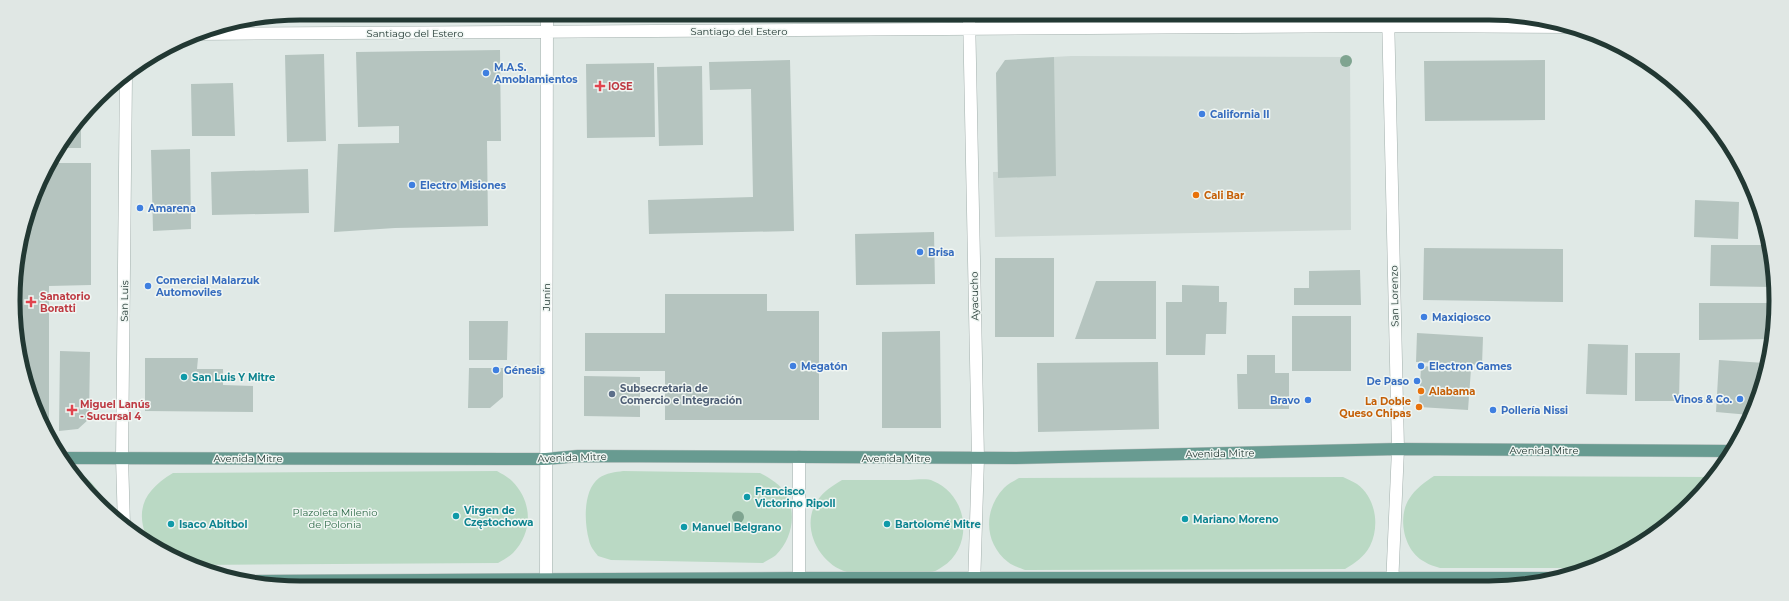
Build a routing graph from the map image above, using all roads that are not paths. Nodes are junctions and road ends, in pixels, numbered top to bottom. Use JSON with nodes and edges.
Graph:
{"nodes":[{"id":1,"x":547,"y":20,"type":"edge"},
{"id":2,"x":969,"y":20,"type":"edge"},
{"id":3,"x":1388,"y":20,"type":"edge"},
{"id":4,"x":1388,"y":26,"type":"junction"},
{"id":5,"x":1550,"y":27,"type":"edge"},
{"id":6,"x":969,"y":29,"type":"junction"},
{"id":7,"x":546,"y":32,"type":"junction"},
{"id":8,"x":214,"y":34,"type":"edge"},
{"id":9,"x":126,"y":81,"type":"edge"},
{"id":10,"x":1398,"y":449,"type":"junction"},
{"id":11,"x":1725,"y":451,"type":"edge"},
{"id":12,"x":799,"y":457,"type":"junction"},
{"id":13,"x":68,"y":458,"type":"edge"},
{"id":14,"x":122,"y":458,"type":"junction"},
{"id":15,"x":978,"y":458,"type":"junction"},
{"id":16,"x":546,"y":459,"type":"junction"},
{"id":17,"x":124,"y":518,"type":"edge"},
{"id":18,"x":799,"y":578,"type":"junction"},
{"id":19,"x":1527,"y":579,"type":"edge"},
{"id":20,"x":546,"y":580,"type":"junction"},
{"id":21,"x":297,"y":581,"type":"edge"},
{"id":22,"x":582,"y":581,"type":"edge"},
{"id":23,"x":713,"y":581,"type":"edge"},
{"id":24,"x":930,"y":581,"type":"edge"},
{"id":25,"x":974,"y":581,"type":"edge"},
{"id":26,"x":1392,"y":581,"type":"edge"},
{"id":27,"x":1455,"y":581,"type":"edge"}],
"edges":[{"from":1,"to":7,"type":"street","name":"Junín"},
{"from":2,"to":6,"type":"street","name":"Ayacucho"},
{"from":3,"to":4,"type":"street","name":"San Lorenzo"},
{"from":4,"to":5,"type":"street","name":"Santiago del Estero"},
{"from":4,"to":6,"type":"street","name":"Santiago del Estero"},
{"from":4,"to":10,"type":"street","name":"San Lorenzo"},
{"from":6,"to":7,"type":"street","name":"Santiago del Estero"},
{"from":6,"to":15,"type":"street","name":"Ayacucho"},
{"from":7,"to":8,"type":"street","name":"Santiago del Estero"},
{"from":7,"to":16,"type":"street","name":"Junín"},
{"from":9,"to":14,"type":"street","name":"San Luis"},
{"from":10,"to":11,"type":"main road","name":"Avenida Mitre"},
{"from":10,"to":15,"type":"main road","name":"Avenida Mitre"},
{"from":10,"to":26,"type":"street","name":"San Lorenzo"},
{"from":12,"to":15,"type":"main road","name":"Avenida Mitre"},
{"from":12,"to":16,"type":"main road","name":"Avenida Mitre"},
{"from":12,"to":18,"type":"street"},
{"from":13,"to":14,"type":"main road","name":"Avenida Mitre"},
{"from":14,"to":16,"type":"main road","name":"Avenida Mitre"},
{"from":14,"to":17,"type":"street","name":"San Luis"},
{"from":15,"to":25,"type":"street","name":"Ayacucho"},
{"from":16,"to":20,"type":"street","name":"Junín"},
{"from":18,"to":23,"type":"main road"},
{"from":18,"to":24,"type":"main road"},
{"from":19,"to":27,"type":"main road"},
{"from":20,"to":21,"type":"main road"},
{"from":20,"to":22,"type":"main road"}]}
